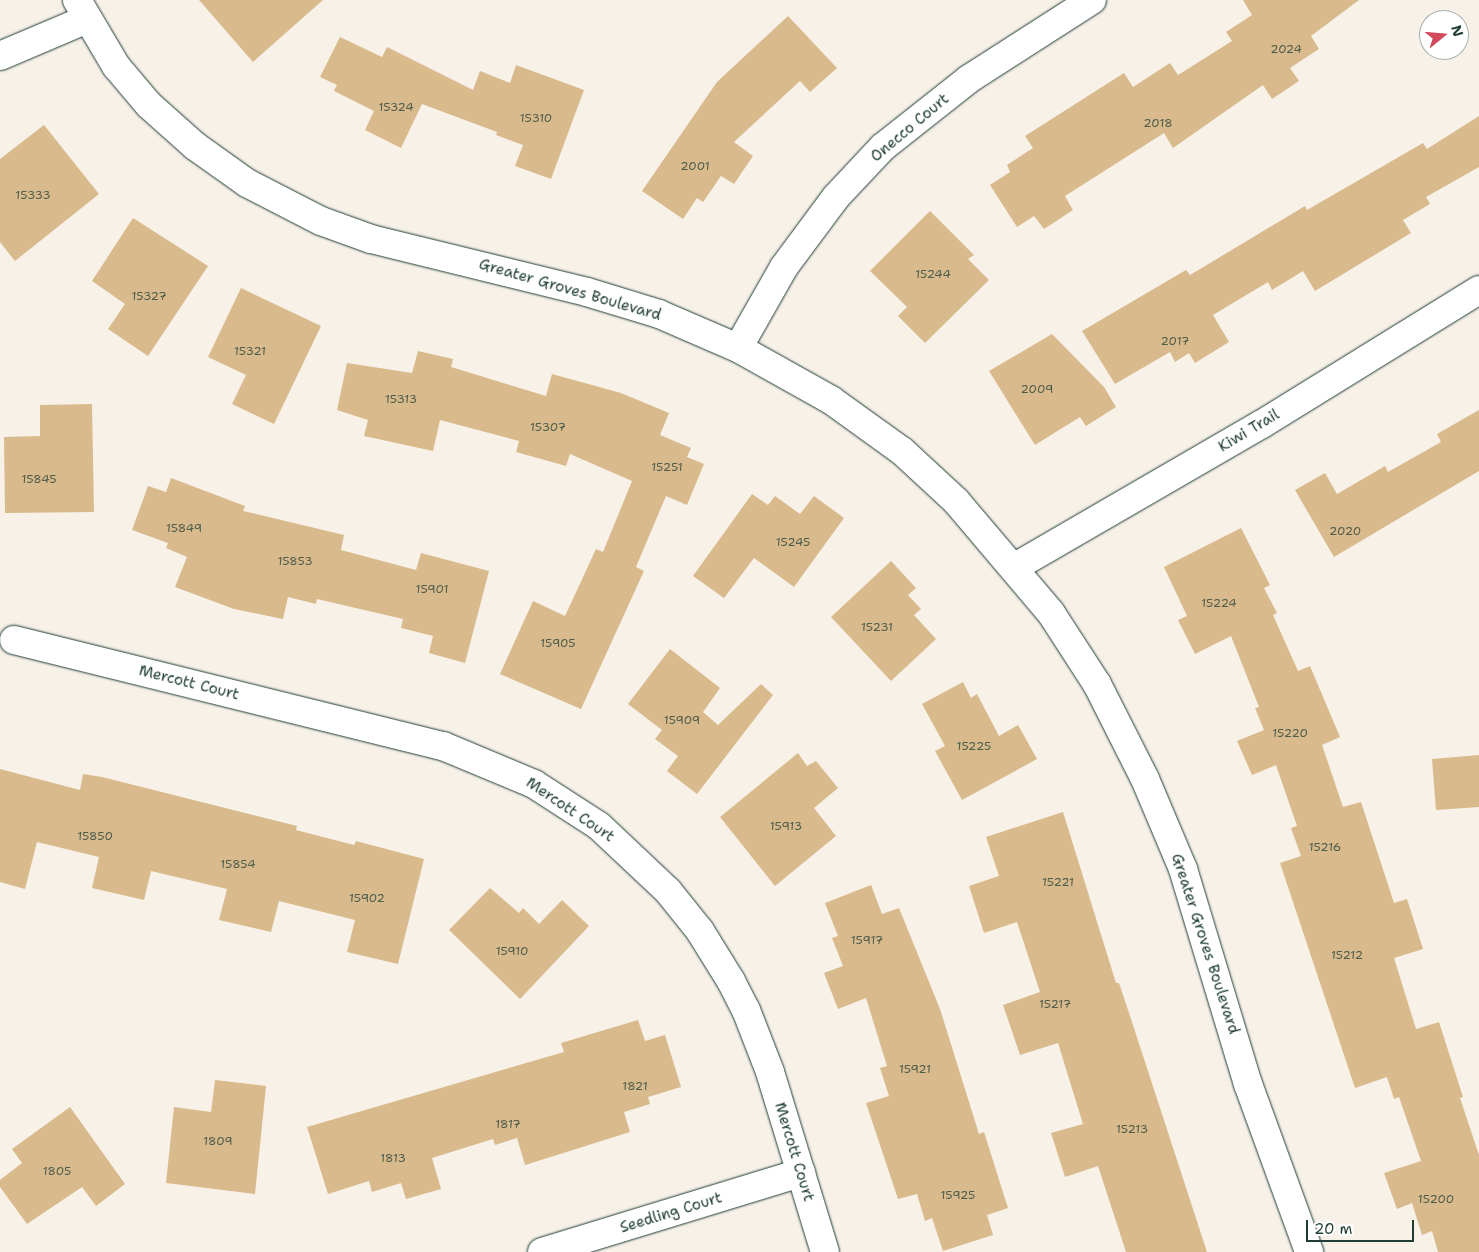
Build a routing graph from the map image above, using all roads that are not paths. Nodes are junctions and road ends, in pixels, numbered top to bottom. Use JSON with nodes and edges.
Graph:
{"nodes":[{"id":1,"x":1092,"y":0,"type":"edge"},
{"id":2,"x":82,"y":10,"type":"edge"},
{"id":3,"x":0,"y":56,"type":"edge"},
{"id":4,"x":1479,"y":290,"type":"edge"},
{"id":5,"x":738,"y":348,"type":"junction"},
{"id":6,"x":1015,"y":567,"type":"junction"},
{"id":7,"x":14,"y":640,"type":"dead end"},
{"id":8,"x":800,"y":1173,"type":"junction"},
{"id":9,"x":542,"y":1252,"type":"edge"},
{"id":10,"x":825,"y":1252,"type":"edge"},
{"id":11,"x":1309,"y":1252,"type":"edge"}],
"edges":[{"from":1,"to":5,"type":"street","name":"Onecco Court"},
{"from":2,"to":3,"type":"street"},
{"from":2,"to":5,"type":"street","name":"Greater Groves Boulevard"},
{"from":4,"to":6,"type":"street","name":"Kiwi Trail"},
{"from":5,"to":6,"type":"street","name":"Greater Groves Boulevard"},
{"from":6,"to":11,"type":"street","name":"Greater Groves Boulevard"},
{"from":7,"to":8,"type":"street","name":"Mercott Court"},
{"from":8,"to":9,"type":"street","name":"Seedling Court"},
{"from":8,"to":10,"type":"street","name":"Mercott Court"}]}
